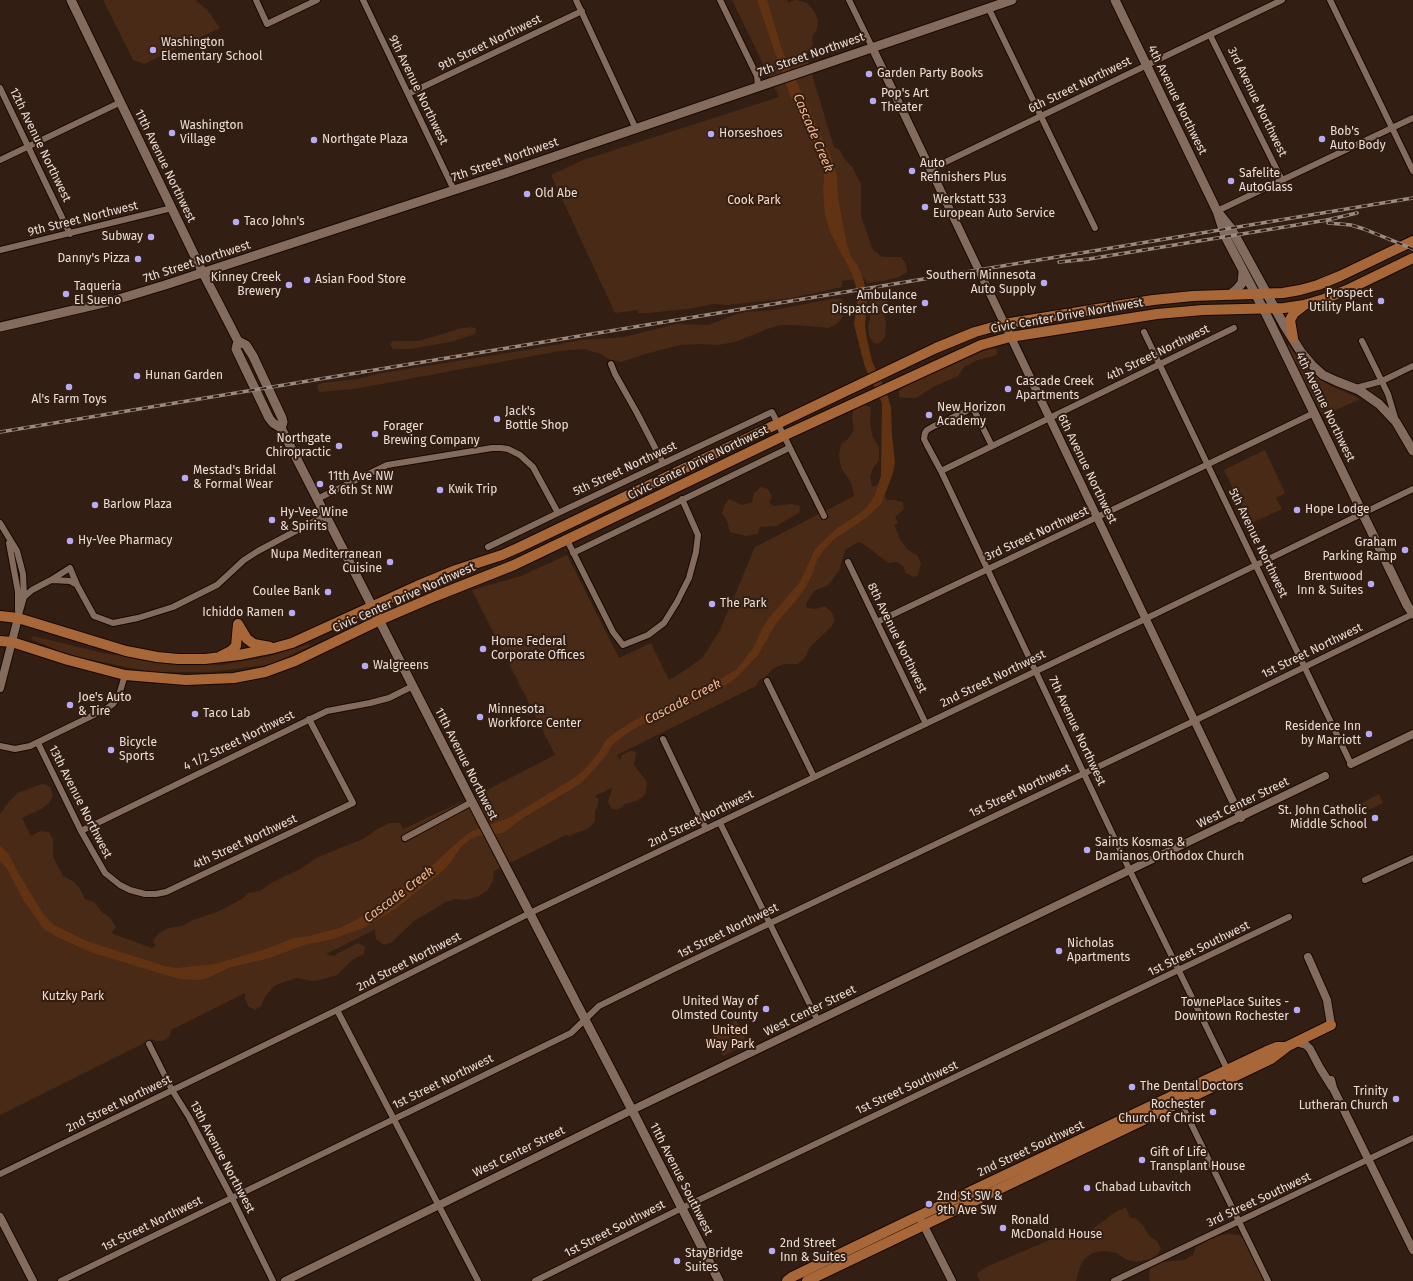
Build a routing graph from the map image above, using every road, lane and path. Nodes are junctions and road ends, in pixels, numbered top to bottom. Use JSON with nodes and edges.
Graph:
{"nodes":[{"id":1,"x":71,"y":0,"type":"edge"},
{"id":2,"x":256,"y":0,"type":"edge"},
{"id":3,"x":317,"y":0,"type":"edge"},
{"id":4,"x":363,"y":0,"type":"edge"},
{"id":5,"x":576,"y":0,"type":"edge"},
{"id":6,"x":720,"y":0,"type":"edge"},
{"id":7,"x":849,"y":0,"type":"edge"},
{"id":8,"x":1012,"y":0,"type":"edge"},
{"id":9,"x":1115,"y":0,"type":"edge"},
{"id":10,"x":1282,"y":0,"type":"edge"},
{"id":11,"x":1330,"y":0,"type":"edge"},
{"id":12,"x":988,"y":8,"type":"junction"},
{"id":13,"x":582,"y":11,"type":"junction"},
{"id":14,"x":1210,"y":35,"type":"junction"},
{"id":15,"x":872,"y":47,"type":"junction"},
{"id":16,"x":1147,"y":65,"type":"junction"},
{"id":17,"x":758,"y":86,"type":"junction"},
{"id":18,"x":0,"y":88,"type":"edge"},
{"id":19,"x":408,"y":94,"type":"junction"},
{"id":20,"x":121,"y":102,"type":"junction"},
{"id":21,"x":1040,"y":116,"type":"junction"},
{"id":22,"x":1413,"y":118,"type":"edge"},
{"id":23,"x":1392,"y":128,"type":"junction"},
{"id":24,"x":636,"y":129,"type":"junction"},
{"id":25,"x":28,"y":146,"type":"junction"},
{"id":26,"x":0,"y":160,"type":"edge"},
{"id":27,"x":931,"y":169,"type":"junction"},
{"id":28,"x":1413,"y":171,"type":"edge"},
{"id":29,"x":1282,"y":180,"type":"junction"},
{"id":30,"x":454,"y":190,"type":"junction"},
{"id":31,"x":172,"y":208,"type":"junction"},
{"id":32,"x":1217,"y":211,"type":"junction"},
{"id":33,"x":1095,"y":228,"type":"dead end"},
{"id":34,"x":70,"y":234,"type":"junction"},
{"id":35,"x":1413,"y":241,"type":"edge"},
{"id":36,"x":0,"y":250,"type":"edge"},
{"id":37,"x":1413,"y":258,"type":"edge"},
{"id":38,"x":1243,"y":272,"type":"junction"},
{"id":39,"x":203,"y":273,"type":"junction"},
{"id":40,"x":1268,"y":294,"type":"junction"},
{"id":41,"x":1230,"y":295,"type":"junction"},
{"id":42,"x":1255,"y":295,"type":"junction"},
{"id":43,"x":1304,"y":305,"type":"junction"},
{"id":44,"x":1263,"y":308,"type":"junction"},
{"id":45,"x":1275,"y":308,"type":"junction"},
{"id":46,"x":1004,"y":324,"type":"junction"},
{"id":47,"x":0,"y":327,"type":"edge"},
{"id":48,"x":1234,"y":328,"type":"dead end"},
{"id":49,"x":1144,"y":332,"type":"dead end"},
{"id":50,"x":1010,"y":337,"type":"junction"},
{"id":51,"x":1293,"y":338,"type":"junction"},
{"id":52,"x":1362,"y":341,"type":"dead end"},
{"id":53,"x":611,"y":364,"type":"dead end"},
{"id":54,"x":1159,"y":364,"type":"junction"},
{"id":55,"x":1413,"y":366,"type":"edge"},
{"id":56,"x":1382,"y":381,"type":"junction"},
{"id":57,"x":1354,"y":388,"type":"junction"},
{"id":58,"x":1314,"y":413,"type":"junction"},
{"id":59,"x":1050,"y":419,"type":"junction"},
{"id":60,"x":1396,"y":422,"type":"junction"},
{"id":61,"x":778,"y":424,"type":"junction"},
{"id":62,"x":783,"y":436,"type":"junction"},
{"id":63,"x":992,"y":446,"type":"junction"},
{"id":64,"x":789,"y":448,"type":"junction"},
{"id":65,"x":1413,"y":451,"type":"edge"},
{"id":66,"x":663,"y":463,"type":"junction"},
{"id":67,"x":1208,"y":465,"type":"junction"},
{"id":68,"x":941,"y":471,"type":"junction"},
{"id":69,"x":1413,"y":489,"type":"edge"},
{"id":70,"x":317,"y":498,"type":"junction"},
{"id":71,"x":682,"y":499,"type":"junction"},
{"id":72,"x":558,"y":513,"type":"junction"},
{"id":73,"x":1363,"y":513,"type":"junction"},
{"id":74,"x":326,"y":515,"type":"junction"},
{"id":75,"x":824,"y":516,"type":"dead end"},
{"id":76,"x":1097,"y":518,"type":"junction"},
{"id":77,"x":0,"y":523,"type":"edge"},
{"id":78,"x":9,"y":540,"type":"junction"},
{"id":79,"x":567,"y":540,"type":"junction"},
{"id":80,"x":488,"y":547,"type":"dead end"},
{"id":81,"x":573,"y":553,"type":"junction"},
{"id":82,"x":848,"y":562,"type":"dead end"},
{"id":83,"x":1256,"y":565,"type":"junction"},
{"id":84,"x":987,"y":570,"type":"junction"},
{"id":85,"x":51,"y":580,"type":"junction"},
{"id":86,"x":77,"y":585,"type":"junction"},
{"id":87,"x":24,"y":597,"type":"junction"},
{"id":88,"x":372,"y":606,"type":"junction"},
{"id":89,"x":1413,"y":614,"type":"edge"},
{"id":90,"x":0,"y":616,"type":"edge"},
{"id":91,"x":18,"y":618,"type":"junction"},
{"id":92,"x":1145,"y":619,"type":"junction"},
{"id":93,"x":380,"y":620,"type":"junction"},
{"id":94,"x":877,"y":622,"type":"junction"},
{"id":95,"x":0,"y":641,"type":"edge"},
{"id":96,"x":12,"y":642,"type":"junction"},
{"id":97,"x":274,"y":648,"type":"junction"},
{"id":98,"x":219,"y":658,"type":"junction"},
{"id":99,"x":1304,"y":666,"type":"junction"},
{"id":100,"x":1036,"y":671,"type":"junction"},
{"id":101,"x":125,"y":675,"type":"junction"},
{"id":102,"x":767,"y":681,"type":"dead end"},
{"id":103,"x":412,"y":686,"type":"junction"},
{"id":104,"x":0,"y":688,"type":"edge"},
{"id":105,"x":309,"y":719,"type":"junction"},
{"id":106,"x":1194,"y":720,"type":"junction"},
{"id":107,"x":926,"y":724,"type":"junction"},
{"id":108,"x":1413,"y":734,"type":"edge"},
{"id":109,"x":663,"y":739,"type":"dead end"},
{"id":110,"x":38,"y":743,"type":"junction"},
{"id":111,"x":0,"y":746,"type":"edge"},
{"id":112,"x":1351,"y":764,"type":"joint"},
{"id":113,"x":1084,"y":773,"type":"junction"},
{"id":114,"x":1325,"y":776,"type":"dead end"},
{"id":115,"x":814,"y":777,"type":"junction"},
{"id":116,"x":472,"y":802,"type":"junction"},
{"id":117,"x":1241,"y":818,"type":"junction"},
{"id":118,"x":720,"y":823,"type":"junction"},
{"id":119,"x":706,"y":829,"type":"junction"},
{"id":120,"x":82,"y":831,"type":"junction"},
{"id":121,"x":405,"y":838,"type":"dead end"},
{"id":122,"x":1413,"y":858,"type":"edge"},
{"id":123,"x":1130,"y":871,"type":"junction"},
{"id":124,"x":1365,"y":880,"type":"dead end"},
{"id":125,"x":145,"y":894,"type":"joint"},
{"id":126,"x":530,"y":913,"type":"junction"},
{"id":127,"x":1289,"y":917,"type":"dead end"},
{"id":128,"x":770,"y":923,"type":"junction"},
{"id":129,"x":1308,"y":957,"type":"dead end"},
{"id":130,"x":1178,"y":971,"type":"junction"},
{"id":131,"x":337,"y":1010,"type":"junction"},
{"id":132,"x":585,"y":1020,"type":"junction"},
{"id":133,"x":818,"y":1021,"type":"junction"},
{"id":134,"x":1331,"y":1025,"type":"joint"},
{"id":135,"x":149,"y":1044,"type":"dead end"},
{"id":136,"x":1292,"y":1044,"type":"junction"},
{"id":137,"x":1229,"y":1074,"type":"junction"},
{"id":138,"x":172,"y":1090,"type":"junction"},
{"id":139,"x":1179,"y":1098,"type":"junction"},
{"id":140,"x":632,"y":1110,"type":"junction"},
{"id":141,"x":393,"y":1119,"type":"junction"},
{"id":142,"x":1413,"y":1138,"type":"edge"},
{"id":143,"x":1368,"y":1160,"type":"junction"},
{"id":144,"x":0,"y":1174,"type":"edge"},
{"id":145,"x":232,"y":1198,"type":"junction"},
{"id":146,"x":438,"y":1205,"type":"junction"},
{"id":147,"x":682,"y":1208,"type":"junction"},
{"id":148,"x":0,"y":1217,"type":"edge"},
{"id":149,"x":922,"y":1220,"type":"junction"},
{"id":150,"x":1239,"y":1221,"type":"junction"},
{"id":151,"x":1413,"y":1250,"type":"edge"},
{"id":152,"x":33,"y":1281,"type":"edge"},
{"id":153,"x":61,"y":1281,"type":"edge"},
{"id":154,"x":273,"y":1281,"type":"edge"},
{"id":155,"x":285,"y":1281,"type":"edge"},
{"id":156,"x":478,"y":1281,"type":"edge"},
{"id":157,"x":535,"y":1281,"type":"edge"},
{"id":158,"x":719,"y":1281,"type":"edge"},
{"id":159,"x":787,"y":1281,"type":"edge"},
{"id":160,"x":807,"y":1281,"type":"edge"},
{"id":161,"x":952,"y":1281,"type":"edge"},
{"id":162,"x":1114,"y":1281,"type":"edge"},
{"id":163,"x":1268,"y":1281,"type":"edge"}],
"edges":[{"from":1,"to":20,"type":"main road","name":"11th Avenue Northwest"},
{"from":2,"to":3,"type":"street"},
{"from":4,"to":19,"type":"street","name":"9th Avenue Northwest"},
{"from":5,"to":13,"type":"street"},
{"from":6,"to":17,"type":"street"},
{"from":7,"to":15,"type":"street","name":"6th Avenue Northwest"},
{"from":8,"to":12,"type":"main road","name":"7th Street Northwest"},
{"from":9,"to":16,"type":"main road","name":"4th Avenue Northwest"},
{"from":10,"to":14,"type":"street","name":"6th Street Northwest"},
{"from":11,"to":23,"type":"street"},
{"from":12,"to":15,"type":"main road","name":"7th Street Northwest"},
{"from":12,"to":21,"type":"street"},
{"from":13,"to":19,"type":"street","name":"9th Street Northwest"},
{"from":13,"to":24,"type":"street"},
{"from":14,"to":16,"type":"street","name":"6th Street Northwest"},
{"from":14,"to":29,"type":"street","name":"3rd Avenue Northwest"},
{"from":15,"to":17,"type":"main road","name":"7th Street Northwest"},
{"from":15,"to":27,"type":"street","name":"6th Avenue Northwest"},
{"from":16,"to":21,"type":"street","name":"6th Street Northwest"},
{"from":16,"to":32,"type":"main road","name":"4th Avenue Northwest"},
{"from":17,"to":24,"type":"main road","name":"7th Street Northwest"},
{"from":18,"to":25,"type":"street","name":"12th Avenue Northwest"},
{"from":19,"to":30,"type":"street","name":"9th Avenue Northwest"},
{"from":20,"to":25,"type":"street"},
{"from":20,"to":31,"type":"main road","name":"11th Avenue Northwest"},
{"from":21,"to":27,"type":"street","name":"6th Street Northwest"},
{"from":21,"to":33,"type":"street"},
{"from":22,"to":23,"type":"street"},
{"from":23,"to":28,"type":"street"},
{"from":23,"to":29,"type":"street"},
{"from":24,"to":30,"type":"main road","name":"7th Street Northwest"},
{"from":25,"to":26,"type":"street"},
{"from":25,"to":34,"type":"street","name":"12th Avenue Northwest"},
{"from":27,"to":46,"type":"street","name":"6th Avenue Northwest"},
{"from":29,"to":32,"type":"street"},
{"from":30,"to":39,"type":"main road","name":"7th Street Northwest"},
{"from":31,"to":34,"type":"street","name":"9th Street Northwest"},
{"from":31,"to":39,"type":"main road","name":"11th Avenue Northwest"},
{"from":32,"to":38,"type":"main road","name":"4th Avenue Northwest"},
{"from":32,"to":40,"type":"main road","name":"4th Avenue Northwest"},
{"from":34,"to":36,"type":"street","name":"9th Street Northwest"},
{"from":35,"to":40,"type":"main road","name":"Civic Center Drive Northwest"},
{"from":37,"to":43,"type":"main road","name":"Civic Center Drive Northwest"},
{"from":38,"to":41,"type":"main road"},
{"from":38,"to":42,"type":"main road","name":"4th Avenue Northwest"},
{"from":39,"to":47,"type":"main road","name":"7th Street Northwest"},
{"from":39,"to":70,"type":"main road","name":"11th Avenue Northwest"},
{"from":40,"to":42,"type":"main road","name":"Civic Center Drive Northwest"},
{"from":40,"to":45,"type":"main road","name":"4th Avenue Northwest"},
{"from":41,"to":42,"type":"main road","name":"Civic Center Drive Northwest"},
{"from":41,"to":46,"type":"main road","name":"Civic Center Drive Northwest"},
{"from":42,"to":44,"type":"main road","name":"4th Avenue Northwest"},
{"from":43,"to":45,"type":"main road","name":"Civic Center Drive Northwest"},
{"from":43,"to":51,"type":"main road"},
{"from":44,"to":45,"type":"main road","name":"Civic Center Drive Northwest"},
{"from":44,"to":50,"type":"main road","name":"Civic Center Drive Northwest"},
{"from":44,"to":58,"type":"main road","name":"4th Avenue Northwest"},
{"from":45,"to":51,"type":"main road"},
{"from":46,"to":50,"type":"street","name":"6th Avenue Northwest"},
{"from":46,"to":61,"type":"main road","name":"Civic Center Drive Northwest"},
{"from":48,"to":54,"type":"street","name":"4th Street Northwest"},
{"from":49,"to":54,"type":"street","name":"5th Avenue Northwest"},
{"from":50,"to":59,"type":"street","name":"6th Avenue Northwest"},
{"from":50,"to":62,"type":"main road","name":"Civic Center Drive Northwest"},
{"from":51,"to":57,"type":"main road"},
{"from":52,"to":56,"type":"street"},
{"from":53,"to":66,"type":"street"},
{"from":54,"to":59,"type":"street","name":"4th Street Northwest"},
{"from":54,"to":67,"type":"street","name":"5th Avenue Northwest"},
{"from":55,"to":56,"type":"street"},
{"from":56,"to":57,"type":"street"},
{"from":56,"to":60,"type":"street"},
{"from":57,"to":60,"type":"main road"},
{"from":58,"to":67,"type":"street","name":"3rd Street Northwest"},
{"from":58,"to":73,"type":"main road","name":"4th Avenue Northwest"},
{"from":59,"to":63,"type":"street","name":"4th Street Northwest"},
{"from":59,"to":76,"type":"street","name":"6th Avenue Northwest"},
{"from":60,"to":65,"type":"main road"},
{"from":61,"to":62,"type":"street"},
{"from":61,"to":66,"type":"street","name":"5th Street Northwest"},
{"from":61,"to":88,"type":"main road","name":"Civic Center Drive Northwest"},
{"from":62,"to":64,"type":"street"},
{"from":62,"to":79,"type":"main road","name":"Civic Center Drive Northwest"},
{"from":63,"to":68,"type":"street","name":"4th Street Northwest"},
{"from":63,"to":68,"type":"street","name":"7th Avenue Northwest"},
{"from":64,"to":71,"type":"street"},
{"from":64,"to":75,"type":"street"},
{"from":66,"to":72,"type":"street","name":"5th Street Northwest"},
{"from":67,"to":76,"type":"street","name":"3rd Street Northwest"},
{"from":67,"to":83,"type":"street","name":"5th Avenue Northwest"},
{"from":68,"to":84,"type":"street","name":"7th Avenue Northwest"},
{"from":69,"to":73,"type":"street","name":"2nd Street Northwest"},
{"from":70,"to":72,"type":"street"},
{"from":70,"to":74,"type":"main road","name":"11th Avenue Northwest"},
{"from":71,"to":81,"type":"street"},
{"from":71,"to":81,"type":"street"},
{"from":72,"to":80,"type":"street","name":"5th Street Northwest"},
{"from":73,"to":83,"type":"street","name":"2nd Street Northwest"},
{"from":73,"to":89,"type":"main road","name":"4th Avenue Northwest"},
{"from":74,"to":86,"type":"street"},
{"from":74,"to":88,"type":"main road","name":"11th Avenue Northwest"},
{"from":76,"to":84,"type":"street","name":"3rd Street Northwest"},
{"from":76,"to":92,"type":"street","name":"6th Avenue Northwest"},
{"from":77,"to":78,"type":"street"},
{"from":78,"to":87,"type":"street"},
{"from":78,"to":91,"type":"street"},
{"from":79,"to":81,"type":"street"},
{"from":79,"to":93,"type":"main road","name":"Civic Center Drive Northwest"},
{"from":82,"to":94,"type":"street","name":"8th Avenue Northwest"},
{"from":83,"to":92,"type":"street","name":"2nd Street Northwest"},
{"from":83,"to":99,"type":"street","name":"5th Avenue Northwest"},
{"from":84,"to":94,"type":"street","name":"3rd Street Northwest"},
{"from":84,"to":100,"type":"street","name":"7th Avenue Northwest"},
{"from":85,"to":86,"type":"street"},
{"from":85,"to":86,"type":"street"},
{"from":85,"to":87,"type":"street"},
{"from":87,"to":91,"type":"street"},
{"from":88,"to":93,"type":"main road","name":"11th Avenue Northwest"},
{"from":88,"to":97,"type":"main road","name":"Civic Center Drive Northwest"},
{"from":89,"to":99,"type":"street","name":"1st Street Northwest"},
{"from":90,"to":91,"type":"main road","name":"Civic Center Drive Northwest"},
{"from":91,"to":96,"type":"street"},
{"from":91,"to":98,"type":"main road","name":"Civic Center Drive Northwest"},
{"from":92,"to":100,"type":"street","name":"2nd Street Northwest"},
{"from":92,"to":106,"type":"street","name":"6th Avenue Northwest"},
{"from":93,"to":101,"type":"main road","name":"Civic Center Drive Northwest"},
{"from":93,"to":103,"type":"main road","name":"11th Avenue Northwest"},
{"from":94,"to":107,"type":"street","name":"8th Avenue Northwest"},
{"from":95,"to":96,"type":"main road","name":"Civic Center Drive Northwest"},
{"from":96,"to":101,"type":"main road","name":"Civic Center Drive Northwest"},
{"from":96,"to":104,"type":"street"},
{"from":97,"to":98,"type":"main road","name":"Civic Center Drive Northwest"},
{"from":97,"to":98,"type":"main road"},
{"from":99,"to":106,"type":"street","name":"1st Street Northwest"},
{"from":99,"to":112,"type":"street","name":"5th Avenue Northwest"},
{"from":100,"to":107,"type":"street","name":"2nd Street Northwest"},
{"from":100,"to":113,"type":"street","name":"7th Avenue Northwest"},
{"from":101,"to":110,"type":"street"},
{"from":102,"to":115,"type":"street"},
{"from":103,"to":105,"type":"street","name":"4 1/2 Street Northwest"},
{"from":103,"to":116,"type":"main road","name":"11th Avenue Northwest"},
{"from":105,"to":120,"type":"street","name":"4 1/2 Street Northwest"},
{"from":105,"to":125,"type":"street","name":"4th Street Northwest"},
{"from":106,"to":113,"type":"street","name":"1st Street Northwest"},
{"from":106,"to":117,"type":"street","name":"6th Avenue Northwest"},
{"from":107,"to":115,"type":"street","name":"2nd Street Northwest"},
{"from":108,"to":112,"type":"street"},
{"from":109,"to":119,"type":"street"},
{"from":110,"to":111,"type":"street"},
{"from":110,"to":120,"type":"street","name":"13th Avenue Northwest"},
{"from":113,"to":123,"type":"street","name":"7th Avenue Northwest"},
{"from":113,"to":128,"type":"street","name":"1st Street Northwest"},
{"from":114,"to":117,"type":"street","name":"West Center Street"},
{"from":115,"to":118,"type":"street","name":"2nd Street Northwest"},
{"from":116,"to":121,"type":"street"},
{"from":116,"to":126,"type":"main road","name":"11th Avenue Northwest"},
{"from":117,"to":123,"type":"street","name":"West Center Street"},
{"from":118,"to":119,"type":"street","name":"2nd Street Northwest"},
{"from":118,"to":128,"type":"street"},
{"from":119,"to":126,"type":"street","name":"2nd Street Northwest"},
{"from":120,"to":125,"type":"street","name":"13th Avenue Northwest"},
{"from":122,"to":124,"type":"street"},
{"from":123,"to":130,"type":"street","name":"7th Avenue Northwest"},
{"from":123,"to":133,"type":"street","name":"West Center Street"},
{"from":126,"to":131,"type":"street","name":"2nd Street Northwest"},
{"from":126,"to":132,"type":"main road","name":"11th Avenue Northwest"},
{"from":127,"to":130,"type":"street","name":"1st Street Southwest"},
{"from":128,"to":132,"type":"street","name":"1st Street Northwest"},
{"from":128,"to":133,"type":"street"},
{"from":129,"to":134,"type":"street"},
{"from":130,"to":137,"type":"street","name":"7th Avenue Northwest"},
{"from":130,"to":147,"type":"street","name":"1st Street Southwest"},
{"from":131,"to":138,"type":"street","name":"2nd Street Northwest"},
{"from":131,"to":141,"type":"street"},
{"from":132,"to":140,"type":"main road","name":"11th Avenue Northwest"},
{"from":132,"to":141,"type":"street","name":"1st Street Northwest"},
{"from":133,"to":140,"type":"street","name":"West Center Street"},
{"from":134,"to":136,"type":"main road","name":"2nd Street Southwest"},
{"from":135,"to":138,"type":"street","name":"13th Avenue Northwest"},
{"from":136,"to":137,"type":"main road","name":"2nd Street Southwest"},
{"from":136,"to":143,"type":"street"},
{"from":137,"to":139,"type":"main road","name":"2nd Street Southwest"},
{"from":138,"to":144,"type":"street","name":"2nd Street Northwest"},
{"from":138,"to":145,"type":"street","name":"13th Avenue Northwest"},
{"from":139,"to":149,"type":"main road","name":"2nd Street Southwest"},
{"from":139,"to":150,"type":"street"},
{"from":140,"to":146,"type":"street","name":"West Center Street"},
{"from":140,"to":147,"type":"main road","name":"11th Avenue Southwest"},
{"from":141,"to":145,"type":"street","name":"1st Street Northwest"},
{"from":141,"to":146,"type":"street"},
{"from":142,"to":143,"type":"street","name":"3rd Street Southwest"},
{"from":143,"to":150,"type":"street","name":"3rd Street Southwest"},
{"from":143,"to":151,"type":"street"},
{"from":145,"to":153,"type":"street","name":"1st Street Northwest"},
{"from":145,"to":154,"type":"street","name":"13th Avenue Northwest"},
{"from":146,"to":155,"type":"street","name":"West Center Street"},
{"from":146,"to":156,"type":"street"},
{"from":147,"to":157,"type":"street","name":"1st Street Southwest"},
{"from":147,"to":158,"type":"main road","name":"11th Avenue Southwest"},
{"from":148,"to":152,"type":"street"},
{"from":149,"to":159,"type":"main road","name":"2nd Street Southwest"},
{"from":149,"to":160,"type":"main road","name":"2nd Street Southwest"},
{"from":149,"to":161,"type":"street"},
{"from":150,"to":162,"type":"street","name":"3rd Street Southwest"},
{"from":150,"to":163,"type":"street"}]}
